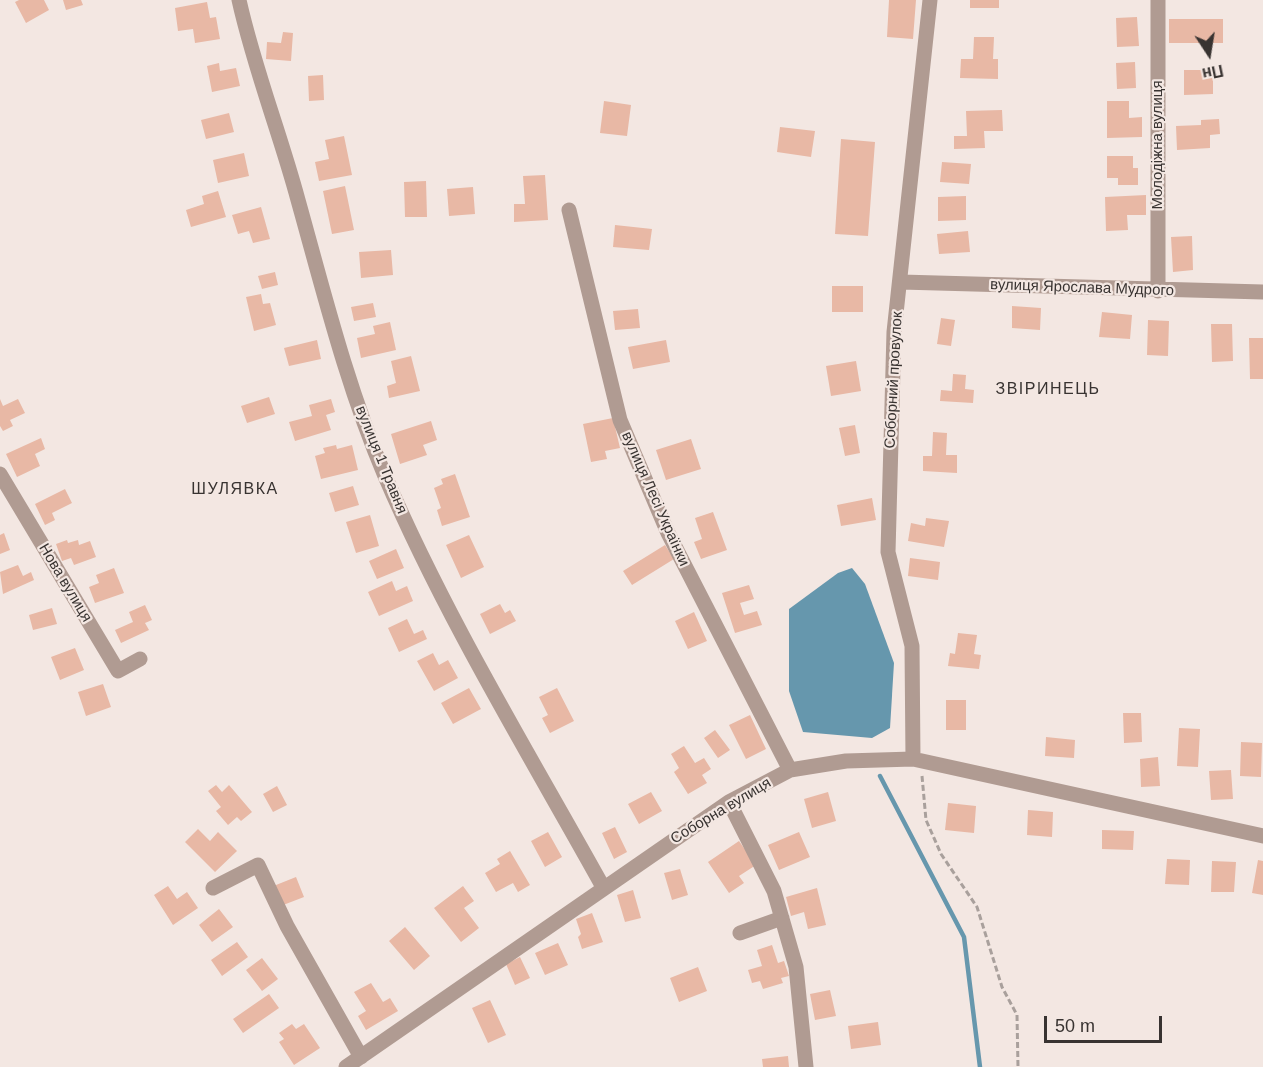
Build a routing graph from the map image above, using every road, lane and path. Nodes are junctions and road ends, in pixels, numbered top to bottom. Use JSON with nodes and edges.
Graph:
{"nodes":[{"id":1,"x":239,"y":0,"type":"edge"},
{"id":2,"x":930,"y":0,"type":"edge"},
{"id":3,"x":1158,"y":0,"type":"edge"},
{"id":4,"x":569,"y":210,"type":"dead end"},
{"id":5,"x":901,"y":282,"type":"junction"},
{"id":6,"x":1158,"y":291,"type":"junction"},
{"id":7,"x":1263,"y":292,"type":"edge"},
{"id":8,"x":0,"y":474,"type":"edge"},
{"id":9,"x":140,"y":659,"type":"dead end"},
{"id":10,"x":918,"y":760,"type":"junction"},
{"id":11,"x":790,"y":770,"type":"junction"},
{"id":12,"x":729,"y":802,"type":"junction"},
{"id":13,"x":1263,"y":836,"type":"edge"},
{"id":14,"x":603,"y":887,"type":"junction"},
{"id":15,"x":213,"y":888,"type":"dead end"},
{"id":16,"x":782,"y":918,"type":"junction"},
{"id":17,"x":740,"y":933,"type":"dead end"},
{"id":18,"x":361,"y":1057,"type":"junction"},
{"id":19,"x":345,"y":1067,"type":"edge"},
{"id":20,"x":806,"y":1067,"type":"edge"},
{"id":21,"x":1018,"y":1067,"type":"edge"}],
"edges":[{"from":1,"to":14,"type":"street","name":"вулиця 1 Травня"},
{"from":2,"to":5,"type":"street","name":"Соборний провулок"},
{"from":3,"to":6,"type":"street","name":"Молодіжна вулиця"},
{"from":4,"to":11,"type":"street","name":"вулиця Лесі Українки"},
{"from":5,"to":6,"type":"street","name":"вулиця Ярослава Мудрого"},
{"from":5,"to":10,"type":"street","name":"Соборний провулок"},
{"from":6,"to":7,"type":"street","name":"вулиця Ярослава Мудрого"},
{"from":8,"to":9,"type":"street","name":"Нова вулиця"},
{"from":10,"to":11,"type":"street","name":"Соборна вулиця"},
{"from":10,"to":13,"type":"street","name":"Соборна вулиця"},
{"from":10,"to":21,"type":"path"},
{"from":11,"to":12,"type":"street","name":"Соборна вулиця"},
{"from":12,"to":14,"type":"street","name":"Соборна вулиця"},
{"from":12,"to":16,"type":"street"},
{"from":14,"to":18,"type":"street","name":"Соборна вулиця"},
{"from":15,"to":18,"type":"street"},
{"from":16,"to":17,"type":"street"},
{"from":16,"to":20,"type":"street"},
{"from":18,"to":19,"type":"street","name":"Соборна вулиця"}]}
